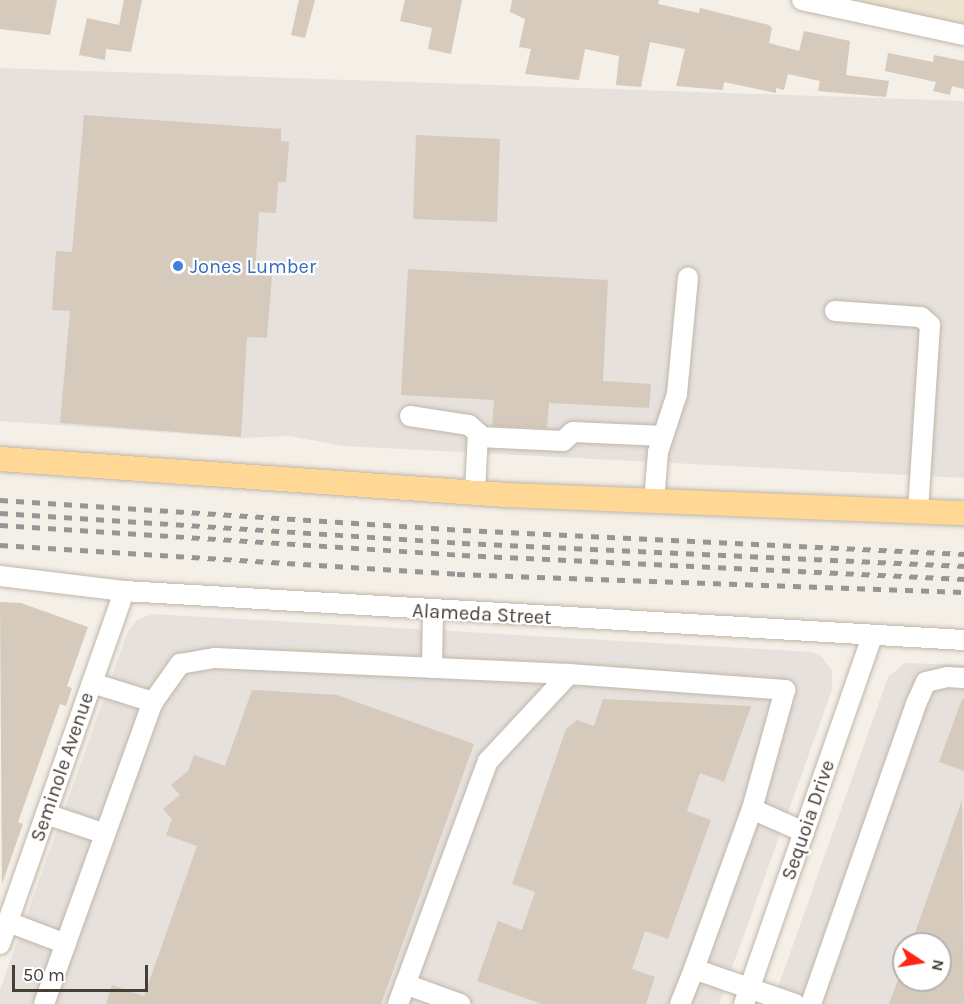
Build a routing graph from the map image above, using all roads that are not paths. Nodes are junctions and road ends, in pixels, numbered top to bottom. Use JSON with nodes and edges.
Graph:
{"nodes":[{"id":1,"x":802,"y":0,"type":"edge"},
{"id":2,"x":864,"y":6,"type":"edge"},
{"id":3,"x":964,"y":35,"type":"edge"},
{"id":4,"x":688,"y":278,"type":"dead end"},
{"id":5,"x":835,"y":311,"type":"dead end"},
{"id":6,"x":410,"y":416,"type":"dead end"},
{"id":7,"x":663,"y":436,"type":"junction"},
{"id":8,"x":479,"y":437,"type":"junction"},
{"id":9,"x":0,"y":459,"type":"edge"},
{"id":10,"x":475,"y":493,"type":"junction"},
{"id":11,"x":654,"y":501,"type":"junction"},
{"id":12,"x":918,"y":512,"type":"junction"},
{"id":13,"x":964,"y":513,"type":"edge"},
{"id":14,"x":0,"y":576,"type":"edge"},
{"id":15,"x":124,"y":591,"type":"junction"},
{"id":16,"x":433,"y":611,"type":"junction"},
{"id":17,"x":872,"y":636,"type":"junction"},
{"id":18,"x":964,"y":640,"type":"edge"},
{"id":19,"x":432,"y":668,"type":"junction"},
{"id":20,"x":569,"y":674,"type":"junction"},
{"id":21,"x":964,"y":678,"type":"edge"},
{"id":22,"x":92,"y":683,"type":"junction"},
{"id":23,"x":153,"y":702,"type":"junction"},
{"id":24,"x":752,"y":809,"type":"junction"},
{"id":25,"x":46,"y":814,"type":"junction"},
{"id":26,"x":804,"y":832,"type":"junction"},
{"id":27,"x":105,"y":834,"type":"junction"},
{"id":28,"x":8,"y":922,"type":"junction"},
{"id":29,"x":0,"y":944,"type":"edge"},
{"id":30,"x":66,"y":944,"type":"junction"},
{"id":31,"x":694,"y":969,"type":"junction"},
{"id":32,"x":405,"y":984,"type":"junction"},
{"id":33,"x":746,"y":997,"type":"edge"},
{"id":34,"x":44,"y":1004,"type":"edge"},
{"id":35,"x":398,"y":1004,"type":"edge"},
{"id":36,"x":460,"y":1004,"type":"edge"},
{"id":37,"x":680,"y":1004,"type":"edge"},
{"id":38,"x":795,"y":1004,"type":"edge"},
{"id":39,"x":811,"y":1004,"type":"edge"}],
"edges":[{"from":1,"to":2,"type":"street"},
{"from":2,"to":3,"type":"street"},
{"from":4,"to":7,"type":"street"},
{"from":5,"to":12,"type":"street"},
{"from":6,"to":8,"type":"street"},
{"from":7,"to":8,"type":"street"},
{"from":7,"to":11,"type":"street"},
{"from":8,"to":10,"type":"street"},
{"from":9,"to":10,"type":"main road"},
{"from":10,"to":11,"type":"main road"},
{"from":11,"to":12,"type":"main road"},
{"from":12,"to":13,"type":"main road"},
{"from":14,"to":15,"type":"street","name":"Alameda Street"},
{"from":15,"to":16,"type":"street","name":"Alameda Street"},
{"from":15,"to":22,"type":"street","name":"Seminole Avenue"},
{"from":16,"to":17,"type":"street","name":"Alameda Street"},
{"from":16,"to":19,"type":"street"},
{"from":17,"to":18,"type":"street","name":"Alameda Street"},
{"from":17,"to":26,"type":"street","name":"Sequoia Drive"},
{"from":19,"to":20,"type":"street"},
{"from":19,"to":23,"type":"street"},
{"from":20,"to":24,"type":"street"},
{"from":20,"to":32,"type":"street"},
{"from":21,"to":39,"type":"street"},
{"from":22,"to":23,"type":"street"},
{"from":22,"to":25,"type":"street","name":"Seminole Avenue"},
{"from":23,"to":27,"type":"street"},
{"from":24,"to":26,"type":"street"},
{"from":24,"to":31,"type":"street"},
{"from":25,"to":27,"type":"street"},
{"from":25,"to":28,"type":"street","name":"Seminole Avenue"},
{"from":26,"to":33,"type":"street","name":"Sequoia Drive"},
{"from":27,"to":30,"type":"street"},
{"from":28,"to":29,"type":"street","name":"Seminole Avenue"},
{"from":28,"to":30,"type":"street"},
{"from":30,"to":34,"type":"street"},
{"from":31,"to":33,"type":"street"},
{"from":31,"to":37,"type":"street"},
{"from":32,"to":35,"type":"street"},
{"from":32,"to":36,"type":"street"},
{"from":33,"to":38,"type":"street"}]}
